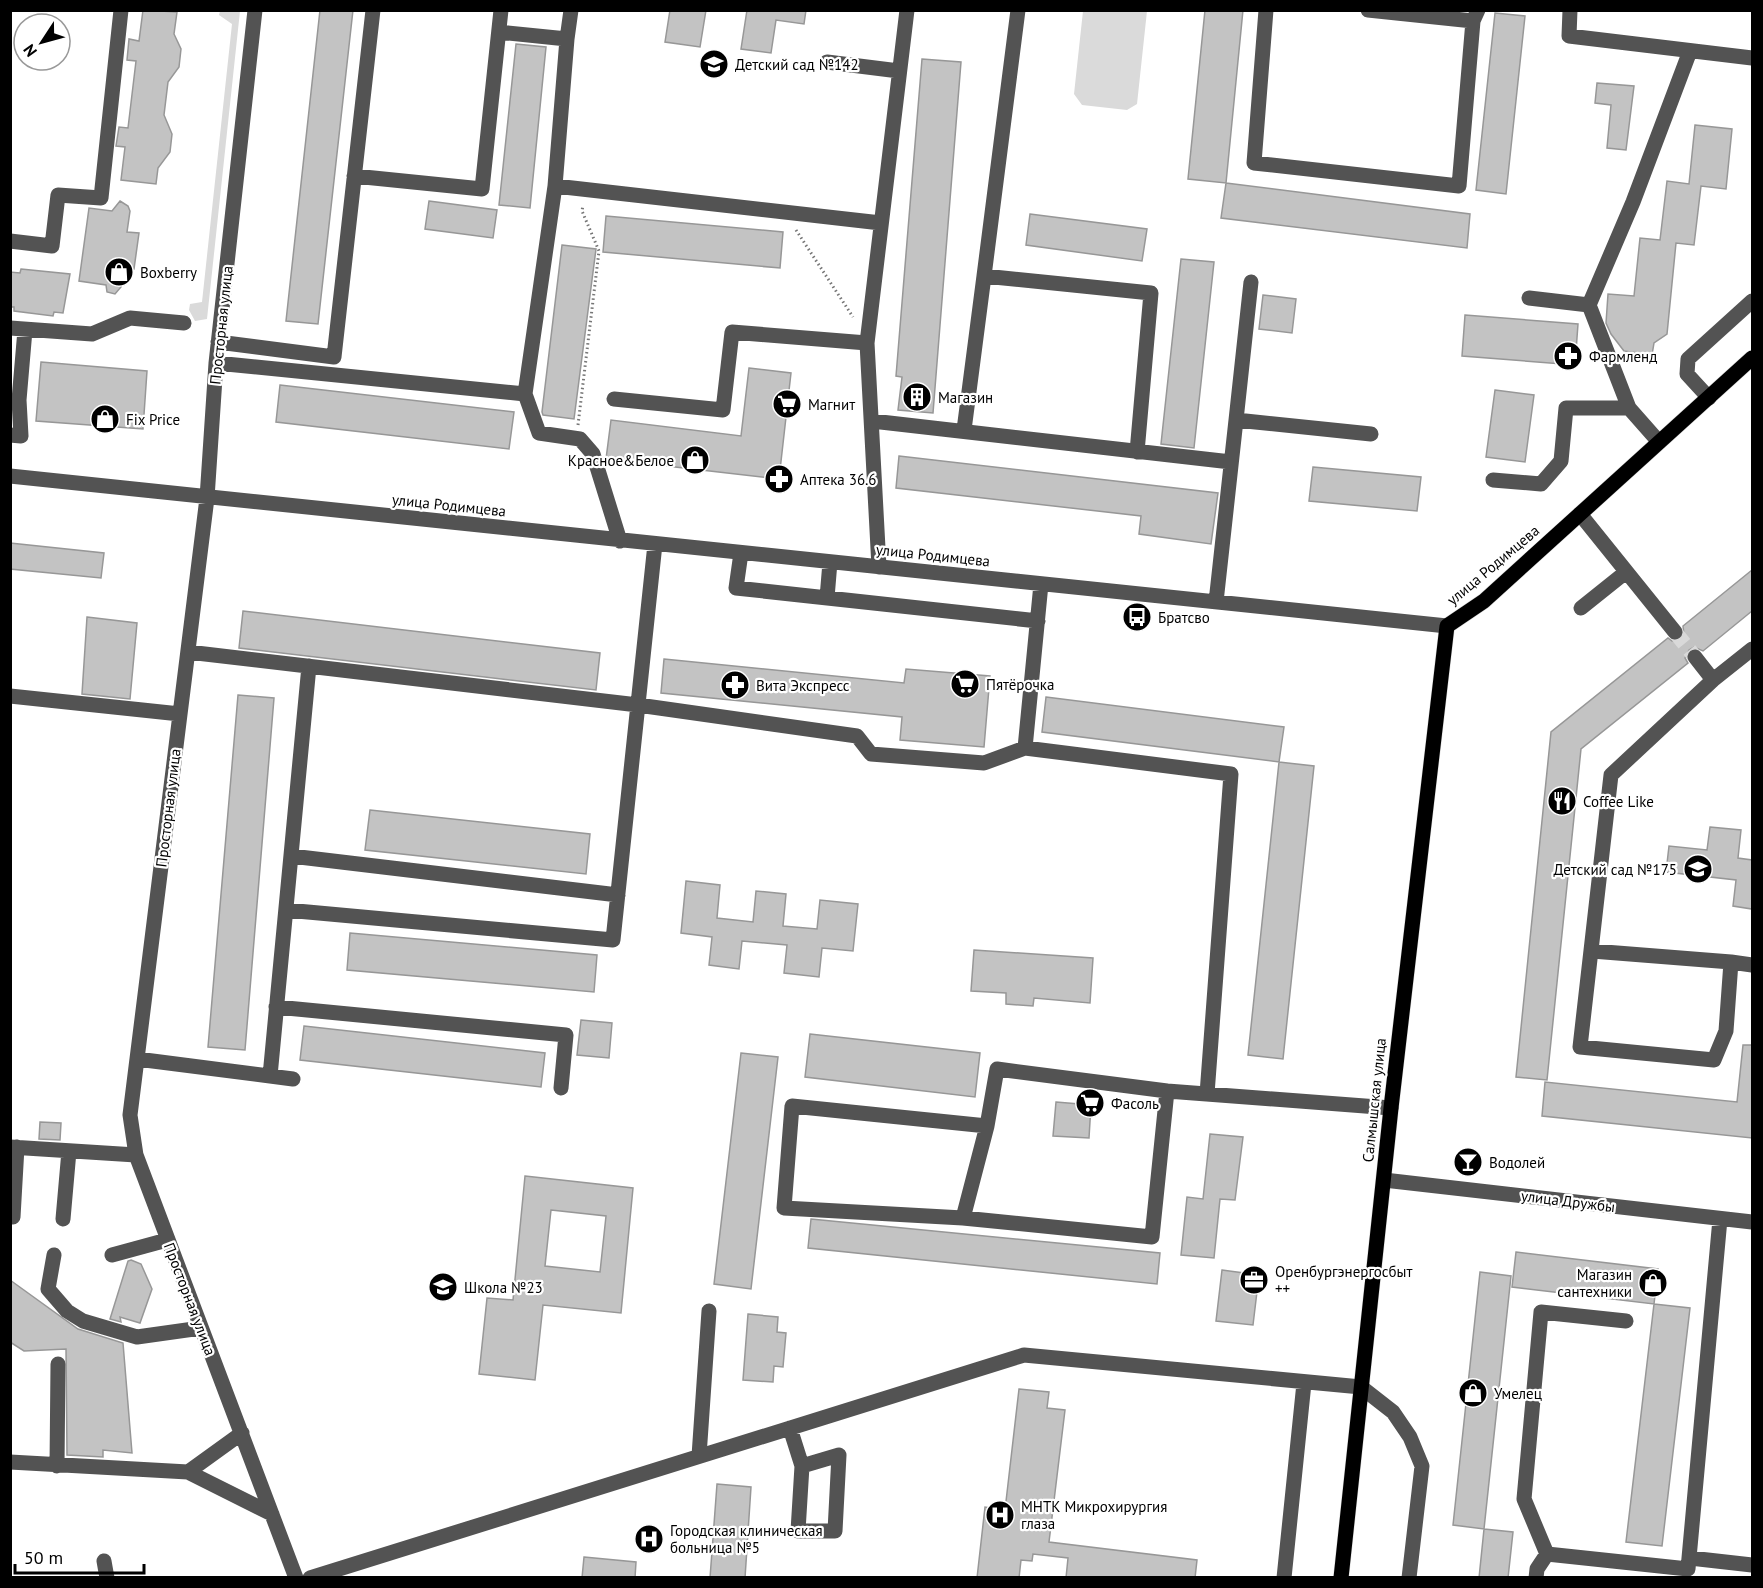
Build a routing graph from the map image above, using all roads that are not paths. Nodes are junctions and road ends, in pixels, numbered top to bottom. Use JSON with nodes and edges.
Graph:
{"nodes":[{"id":1,"x":121,"y":10,"type":"edge"},
{"id":2,"x":255,"y":10,"type":"edge"},
{"id":3,"x":373,"y":10,"type":"edge"},
{"id":4,"x":501,"y":10,"type":"edge"},
{"id":5,"x":571,"y":10,"type":"edge"},
{"id":6,"x":907,"y":10,"type":"edge"},
{"id":7,"x":1018,"y":10,"type":"edge"},
{"id":8,"x":1266,"y":10,"type":"edge"},
{"id":9,"x":1368,"y":10,"type":"edge"},
{"id":10,"x":1570,"y":10,"type":"edge"},
{"id":11,"x":1476,"y":16,"type":"edge"},
{"id":12,"x":499,"y":32,"type":"junction"},
{"id":13,"x":567,"y":39,"type":"junction"},
{"id":14,"x":1690,"y":51,"type":"junction"},
{"id":15,"x":1752,"y":58,"type":"edge"},
{"id":16,"x":827,"y":62,"type":"dead end"},
{"id":17,"x":899,"y":71,"type":"junction"},
{"id":18,"x":354,"y":176,"type":"junction"},
{"id":19,"x":555,"y":186,"type":"junction"},
{"id":20,"x":881,"y":223,"type":"junction"},
{"id":21,"x":10,"y":241,"type":"edge"},
{"id":22,"x":984,"y":276,"type":"junction"},
{"id":23,"x":1251,"y":282,"type":"dead end"},
{"id":24,"x":1528,"y":298,"type":"dead end"},
{"id":25,"x":1752,"y":301,"type":"edge"},
{"id":26,"x":1589,"y":305,"type":"junction"},
{"id":27,"x":184,"y":323,"type":"dead end"},
{"id":28,"x":18,"y":329,"type":"edge"},
{"id":29,"x":218,"y":342,"type":"junction"},
{"id":30,"x":860,"y":343,"type":"junction"},
{"id":31,"x":1752,"y":358,"type":"edge"},
{"id":32,"x":216,"y":363,"type":"junction"},
{"id":33,"x":525,"y":394,"type":"junction"},
{"id":34,"x":1709,"y":398,"type":"junction"},
{"id":35,"x":614,"y":399,"type":"dead end"},
{"id":36,"x":1629,"y":408,"type":"junction"},
{"id":37,"x":1236,"y":420,"type":"junction"},
{"id":38,"x":872,"y":422,"type":"junction"},
{"id":39,"x":964,"y":430,"type":"junction"},
{"id":40,"x":10,"y":435,"type":"edge"},
{"id":41,"x":1371,"y":435,"type":"dead end"},
{"id":42,"x":1659,"y":442,"type":"junction"},
{"id":43,"x":1137,"y":452,"type":"junction"},
{"id":44,"x":1231,"y":462,"type":"junction"},
{"id":45,"x":10,"y":476,"type":"edge"},
{"id":46,"x":1493,"y":480,"type":"dead end"},
{"id":47,"x":207,"y":498,"type":"junction"},
{"id":48,"x":1580,"y":514,"type":"junction"},
{"id":49,"x":620,"y":541,"type":"junction"},
{"id":50,"x":655,"y":544,"type":"junction"},
{"id":51,"x":741,"y":553,"type":"junction"},
{"id":52,"x":830,"y":562,"type":"junction"},
{"id":53,"x":879,"y":567,"type":"junction"},
{"id":54,"x":1626,"y":572,"type":"junction"},
{"id":55,"x":1041,"y":584,"type":"junction"},
{"id":56,"x":827,"y":598,"type":"junction"},
{"id":57,"x":1216,"y":602,"type":"junction"},
{"id":58,"x":1581,"y":608,"type":"dead end"},
{"id":59,"x":1038,"y":621,"type":"junction"},
{"id":60,"x":1447,"y":626,"type":"junction"},
{"id":61,"x":1675,"y":632,"type":"tunnel mouth"},
{"id":62,"x":1752,"y":649,"type":"edge"},
{"id":63,"x":188,"y":652,"type":"junction"},
{"id":64,"x":1695,"y":657,"type":"tunnel mouth"},
{"id":65,"x":309,"y":666,"type":"junction"},
{"id":66,"x":1713,"y":680,"type":"junction"},
{"id":67,"x":10,"y":696,"type":"edge"},
{"id":68,"x":638,"y":705,"type":"junction"},
{"id":69,"x":180,"y":714,"type":"junction"},
{"id":70,"x":1025,"y":747,"type":"junction"},
{"id":71,"x":291,"y":856,"type":"junction"},
{"id":72,"x":618,"y":895,"type":"junction"},
{"id":73,"x":286,"y":910,"type":"junction"},
{"id":74,"x":1592,"y":951,"type":"junction"},
{"id":75,"x":1731,"y":962,"type":"junction"},
{"id":76,"x":1752,"y":965,"type":"edge"},
{"id":77,"x":276,"y":1007,"type":"junction"},
{"id":78,"x":137,"y":1059,"type":"junction"},
{"id":79,"x":270,"y":1076,"type":"junction"},
{"id":80,"x":293,"y":1079,"type":"dead end"},
{"id":81,"x":561,"y":1088,"type":"dead end"},
{"id":82,"x":1167,"y":1091,"type":"junction"},
{"id":83,"x":1207,"y":1094,"type":"junction"},
{"id":84,"x":1391,"y":1108,"type":"junction"},
{"id":85,"x":987,"y":1126,"type":"junction"},
{"id":86,"x":14,"y":1147,"type":"edge"},
{"id":87,"x":69,"y":1151,"type":"junction"},
{"id":88,"x":136,"y":1155,"type":"junction"},
{"id":89,"x":1384,"y":1180,"type":"junction"},
{"id":90,"x":13,"y":1217,"type":"dead end"},
{"id":91,"x":63,"y":1218,"type":"dead end"},
{"id":92,"x":963,"y":1218,"type":"junction"},
{"id":93,"x":1720,"y":1219,"type":"junction"},
{"id":94,"x":1752,"y":1222,"type":"edge"},
{"id":95,"x":167,"y":1240,"type":"junction"},
{"id":96,"x":54,"y":1255,"type":"dead end"},
{"id":97,"x":112,"y":1255,"type":"dead end"},
{"id":98,"x":709,"y":1311,"type":"dead end"},
{"id":99,"x":1626,"y":1321,"type":"dead end"},
{"id":100,"x":201,"y":1328,"type":"junction"},
{"id":101,"x":58,"y":1364,"type":"dead end"},
{"id":102,"x":1304,"y":1383,"type":"junction"},
{"id":103,"x":1361,"y":1387,"type":"junction"},
{"id":104,"x":790,"y":1428,"type":"junction"},
{"id":105,"x":242,"y":1433,"type":"junction"},
{"id":106,"x":699,"y":1456,"type":"junction"},
{"id":107,"x":10,"y":1462,"type":"edge"},
{"id":108,"x":57,"y":1466,"type":"junction"},
{"id":109,"x":802,"y":1466,"type":"junction"},
{"id":110,"x":188,"y":1472,"type":"junction"},
{"id":111,"x":272,"y":1514,"type":"junction"},
{"id":112,"x":1547,"y":1554,"type":"junction"},
{"id":113,"x":1689,"y":1558,"type":"junction"},
{"id":114,"x":104,"y":1561,"type":"dead end"},
{"id":115,"x":1752,"y":1565,"type":"edge"},
{"id":116,"x":107,"y":1578,"type":"edge"},
{"id":117,"x":296,"y":1578,"type":"edge"},
{"id":118,"x":310,"y":1578,"type":"edge"},
{"id":119,"x":1284,"y":1578,"type":"edge"},
{"id":120,"x":1341,"y":1578,"type":"edge"},
{"id":121,"x":1409,"y":1578,"type":"edge"},
{"id":122,"x":1536,"y":1578,"type":"edge"}],
"edges":[{"from":1,"to":21,"type":"street"},
{"from":2,"to":29,"type":"street","name":"Просторная улица"},
{"from":3,"to":18,"type":"street"},
{"from":4,"to":12,"type":"street"},
{"from":5,"to":13,"type":"street"},
{"from":6,"to":17,"type":"street"},
{"from":7,"to":22,"type":"street"},
{"from":8,"to":11,"type":"street"},
{"from":9,"to":11,"type":"street"},
{"from":10,"to":14,"type":"street"},
{"from":12,"to":13,"type":"street"},
{"from":12,"to":18,"type":"street"},
{"from":13,"to":19,"type":"street"},
{"from":14,"to":15,"type":"street"},
{"from":14,"to":26,"type":"street"},
{"from":16,"to":17,"type":"street"},
{"from":17,"to":20,"type":"street"},
{"from":18,"to":29,"type":"street"},
{"from":19,"to":20,"type":"street"},
{"from":19,"to":33,"type":"street"},
{"from":20,"to":30,"type":"street"},
{"from":22,"to":39,"type":"street"},
{"from":22,"to":43,"type":"street"},
{"from":23,"to":37,"type":"street"},
{"from":24,"to":26,"type":"street"},
{"from":25,"to":34,"type":"street"},
{"from":26,"to":36,"type":"street"},
{"from":27,"to":28,"type":"street"},
{"from":28,"to":40,"type":"street"},
{"from":29,"to":32,"type":"street","name":"Просторная улица"},
{"from":30,"to":35,"type":"street"},
{"from":30,"to":38,"type":"street"},
{"from":31,"to":34,"type":"main road","name":"улица Родимцева"},
{"from":32,"to":33,"type":"street"},
{"from":32,"to":47,"type":"street","name":"Просторная улица"},
{"from":33,"to":49,"type":"street"},
{"from":34,"to":42,"type":"main road","name":"улица Родимцева"},
{"from":36,"to":42,"type":"street"},
{"from":36,"to":46,"type":"street"},
{"from":37,"to":41,"type":"street"},
{"from":37,"to":44,"type":"street"},
{"from":38,"to":39,"type":"street"},
{"from":38,"to":53,"type":"street"},
{"from":39,"to":43,"type":"street"},
{"from":42,"to":48,"type":"main road","name":"улица Родимцева"},
{"from":43,"to":44,"type":"street"},
{"from":44,"to":57,"type":"street"},
{"from":45,"to":47,"type":"street","name":"улица Родимцева"},
{"from":47,"to":49,"type":"street","name":"улица Родимцева"},
{"from":47,"to":63,"type":"street","name":"Просторная улица"},
{"from":48,"to":54,"type":"street"},
{"from":48,"to":60,"type":"main road","name":"улица Родимцева"},
{"from":49,"to":50,"type":"street","name":"улица Родимцева"},
{"from":50,"to":51,"type":"street","name":"улица Родимцева"},
{"from":50,"to":68,"type":"street"},
{"from":51,"to":52,"type":"street","name":"улица Родимцева"},
{"from":51,"to":56,"type":"street"},
{"from":52,"to":53,"type":"street","name":"улица Родимцева"},
{"from":52,"to":56,"type":"street"},
{"from":53,"to":55,"type":"street","name":"улица Родимцева"},
{"from":54,"to":58,"type":"street"},
{"from":54,"to":61,"type":"street"},
{"from":55,"to":57,"type":"street","name":"улица Родимцева"},
{"from":55,"to":59,"type":"street"},
{"from":56,"to":59,"type":"street"},
{"from":57,"to":60,"type":"street","name":"улица Родимцева"},
{"from":59,"to":70,"type":"street"},
{"from":60,"to":84,"type":"main road","name":"Салмышская улица"},
{"from":62,"to":66,"type":"street"},
{"from":63,"to":65,"type":"street"},
{"from":63,"to":69,"type":"street","name":"Просторная улица"},
{"from":64,"to":66,"type":"street"},
{"from":65,"to":68,"type":"street"},
{"from":65,"to":71,"type":"street"},
{"from":66,"to":74,"type":"street"},
{"from":67,"to":69,"type":"street"},
{"from":68,"to":70,"type":"street"},
{"from":68,"to":72,"type":"street"},
{"from":69,"to":78,"type":"street","name":"Просторная улица"},
{"from":70,"to":83,"type":"street"},
{"from":71,"to":72,"type":"street"},
{"from":71,"to":73,"type":"street"},
{"from":72,"to":73,"type":"street"},
{"from":73,"to":77,"type":"street"},
{"from":74,"to":75,"type":"street"},
{"from":74,"to":75,"type":"street"},
{"from":75,"to":76,"type":"street"},
{"from":77,"to":79,"type":"street"},
{"from":77,"to":81,"type":"street"},
{"from":78,"to":79,"type":"street"},
{"from":78,"to":88,"type":"street","name":"Просторная улица"},
{"from":79,"to":80,"type":"street"},
{"from":82,"to":83,"type":"street"},
{"from":82,"to":85,"type":"street"},
{"from":82,"to":92,"type":"street"},
{"from":83,"to":84,"type":"street"},
{"from":84,"to":89,"type":"main road","name":"Салмышская улица"},
{"from":85,"to":92,"type":"street"},
{"from":85,"to":92,"type":"street"},
{"from":86,"to":87,"type":"street"},
{"from":86,"to":90,"type":"street"},
{"from":87,"to":88,"type":"street"},
{"from":87,"to":91,"type":"street"},
{"from":88,"to":95,"type":"street","name":"Просторная улица"},
{"from":89,"to":93,"type":"street","name":"улица Дружбы"},
{"from":89,"to":103,"type":"main road","name":"Салмышская улица"},
{"from":93,"to":94,"type":"street","name":"улица Дружбы"},
{"from":93,"to":113,"type":"street"},
{"from":95,"to":97,"type":"street"},
{"from":95,"to":100,"type":"street","name":"Просторная улица"},
{"from":96,"to":100,"type":"street"},
{"from":98,"to":106,"type":"street"},
{"from":99,"to":112,"type":"street"},
{"from":100,"to":105,"type":"street","name":"Просторная улица"},
{"from":101,"to":108,"type":"street"},
{"from":102,"to":103,"type":"street"},
{"from":102,"to":104,"type":"street"},
{"from":102,"to":119,"type":"street"},
{"from":103,"to":120,"type":"main road","name":"Салмышская улица"},
{"from":103,"to":121,"type":"street"},
{"from":104,"to":106,"type":"street"},
{"from":104,"to":109,"type":"street"},
{"from":105,"to":110,"type":"street"},
{"from":105,"to":111,"type":"street","name":"Просторная улица"},
{"from":106,"to":118,"type":"street"},
{"from":107,"to":108,"type":"street"},
{"from":108,"to":110,"type":"street"},
{"from":109,"to":109,"type":"street"},
{"from":110,"to":111,"type":"street"},
{"from":111,"to":117,"type":"street","name":"Просторная улица"},
{"from":112,"to":113,"type":"street"},
{"from":112,"to":122,"type":"street"},
{"from":113,"to":115,"type":"street"},
{"from":114,"to":116,"type":"street"}]}
